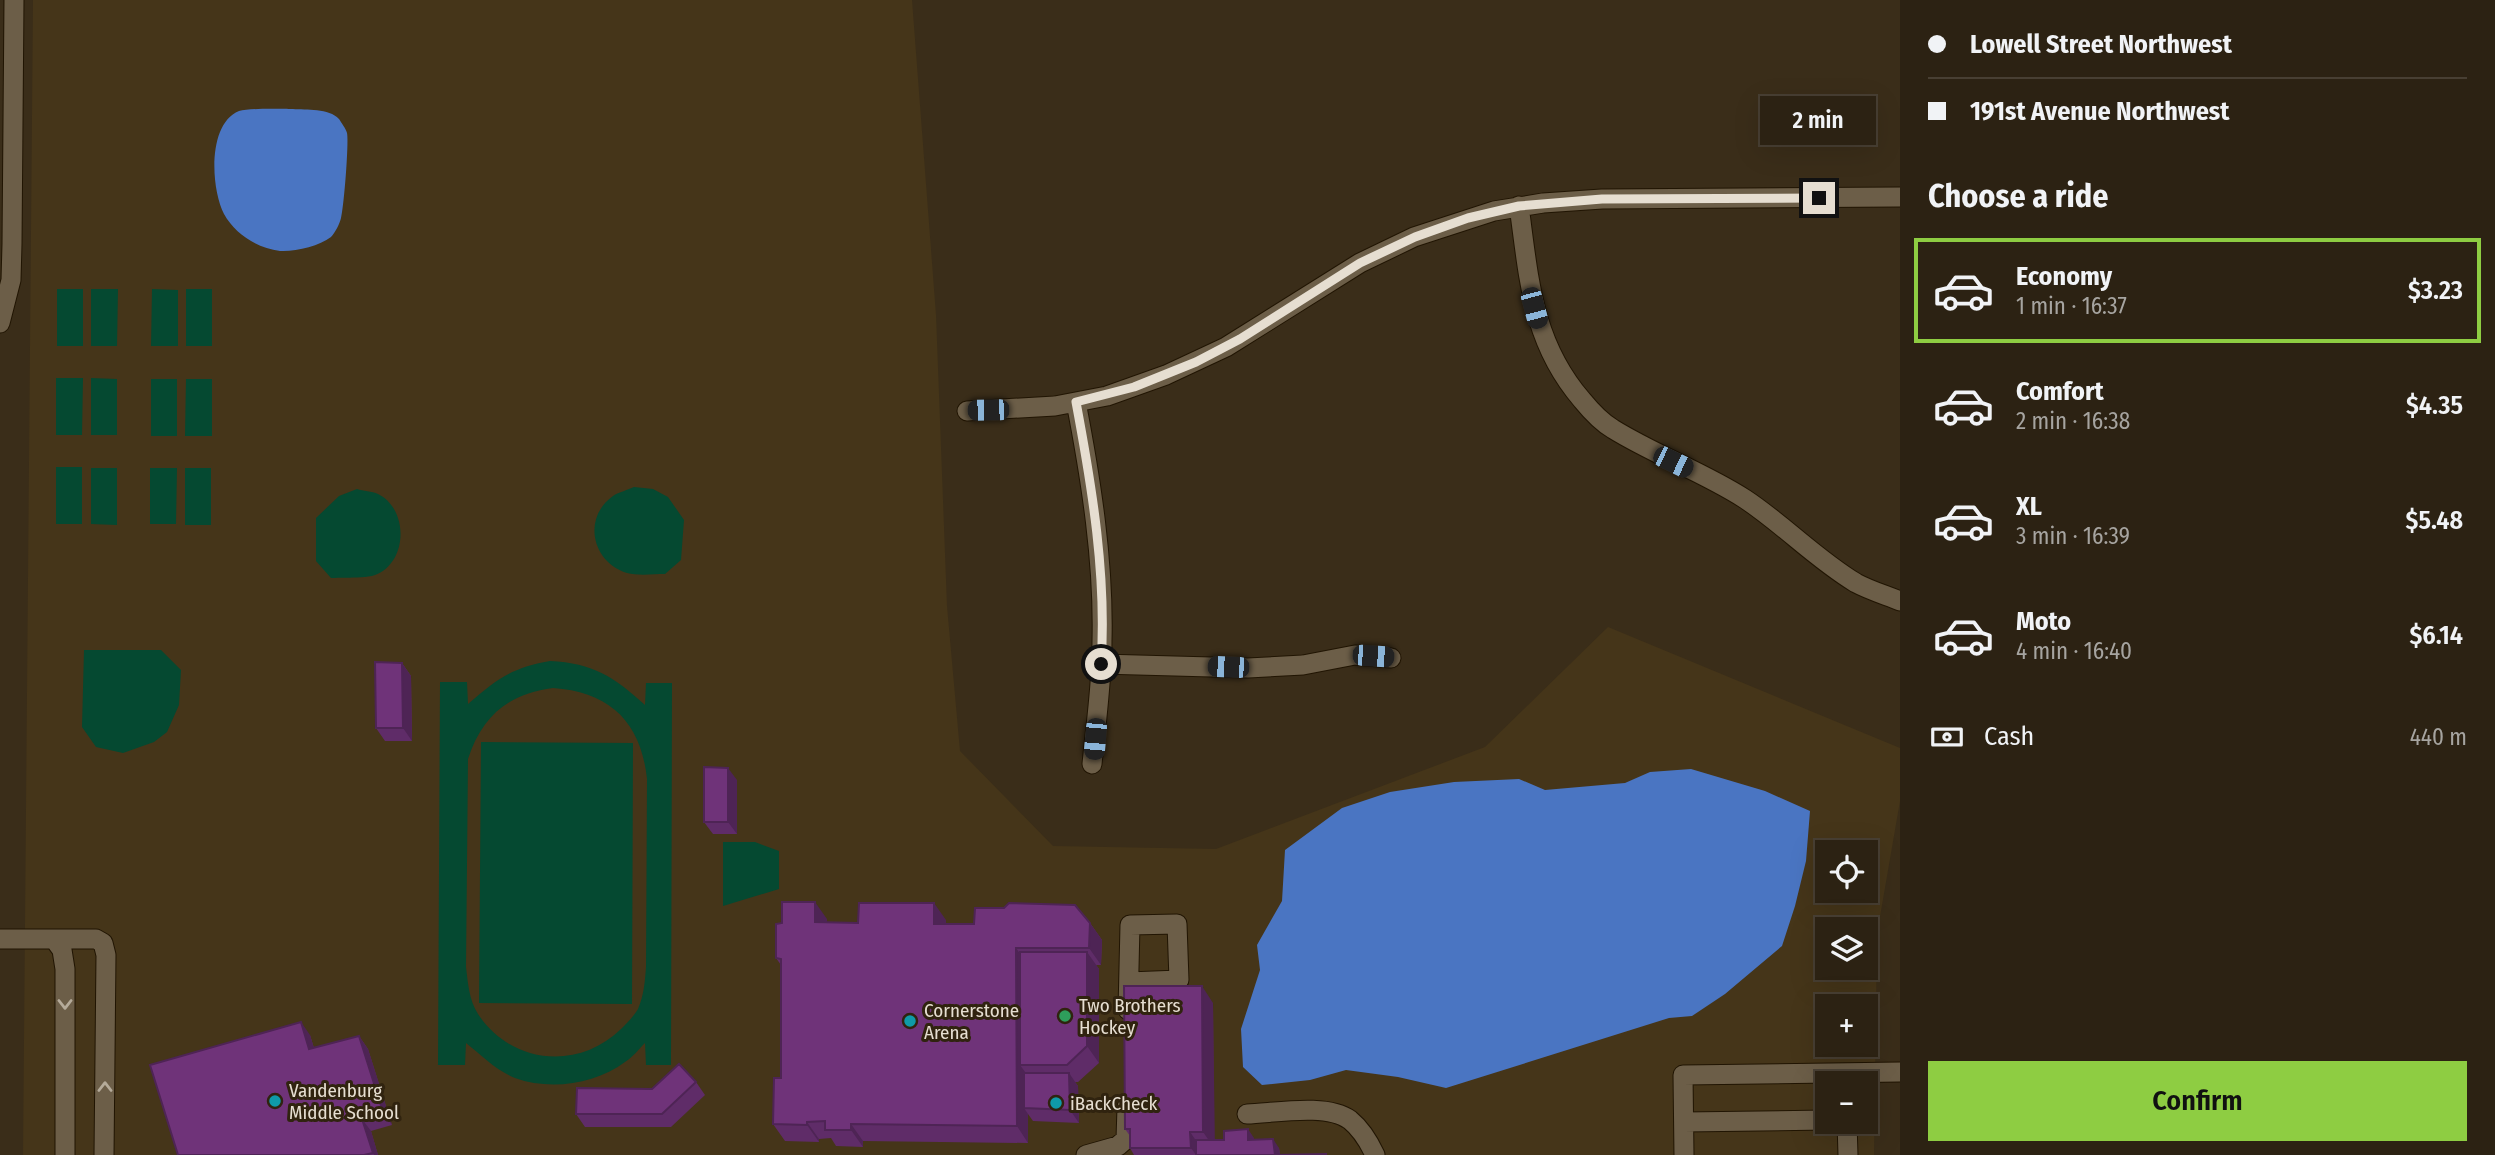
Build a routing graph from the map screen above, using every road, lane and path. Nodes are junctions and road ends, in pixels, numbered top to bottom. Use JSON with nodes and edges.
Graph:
{"nodes":[{"id":1,"x":14,"y":0,"type":"edge"},
{"id":2,"x":7,"y":32,"type":"edge"},
{"id":3,"x":6,"y":138,"type":"edge"},
{"id":4,"x":1900,"y":197,"type":"edge"},
{"id":5,"x":1519,"y":206,"type":"junction"},
{"id":6,"x":0,"y":323,"type":"edge"},
{"id":7,"x":1076,"y":402,"type":"junction"},
{"id":8,"x":967,"y":411,"type":"dead end"},
{"id":9,"x":1900,"y":601,"type":"edge"},
{"id":10,"x":1391,"y":657,"type":"dead end"},
{"id":11,"x":1101,"y":664,"type":"junction"},
{"id":12,"x":1092,"y":764,"type":"dead end"},
{"id":13,"x":0,"y":939,"type":"edge"},
{"id":14,"x":54,"y":939,"type":"junction"},
{"id":15,"x":1129,"y":982,"type":"dead end"},
{"id":16,"x":1128,"y":1034,"type":"edge"},
{"id":17,"x":1900,"y":1073,"type":"edge"},
{"id":18,"x":1878,"y":1075,"type":"edge"},
{"id":19,"x":1815,"y":1077,"type":"edge"},
{"id":20,"x":1127,"y":1086,"type":"edge"},
{"id":21,"x":1247,"y":1114,"type":"dead end"},
{"id":22,"x":1815,"y":1120,"type":"edge"},
{"id":23,"x":1684,"y":1122,"type":"junction"},
{"id":24,"x":1847,"y":1134,"type":"edge"},
{"id":25,"x":65,"y":1155,"type":"edge"},
{"id":26,"x":104,"y":1155,"type":"edge"},
{"id":27,"x":1086,"y":1155,"type":"edge"},
{"id":28,"x":1376,"y":1155,"type":"edge"},
{"id":29,"x":1684,"y":1155,"type":"edge"},
{"id":30,"x":1848,"y":1155,"type":"edge"}],
"edges":[{"from":1,"to":2,"type":"street"},
{"from":2,"to":3,"type":"street"},
{"from":3,"to":6,"type":"street"},
{"from":4,"to":5,"type":"street"},
{"from":5,"to":7,"type":"street"},
{"from":5,"to":9,"type":"street"},
{"from":7,"to":8,"type":"street"},
{"from":7,"to":11,"type":"street"},
{"from":10,"to":11,"type":"street"},
{"from":11,"to":12,"type":"street"},
{"from":13,"to":14,"type":"street"},
{"from":14,"to":25,"type":"street","one_way":true},
{"from":26,"to":14,"type":"street","one_way":true},
{"from":15,"to":16,"type":"street"},
{"from":17,"to":18,"type":"street"},
{"from":19,"to":23,"type":"street"},
{"from":20,"to":27,"type":"street"},
{"from":21,"to":28,"type":"street"},
{"from":22,"to":23,"type":"street"},
{"from":23,"to":29,"type":"street"},
{"from":24,"to":30,"type":"street"}]}
